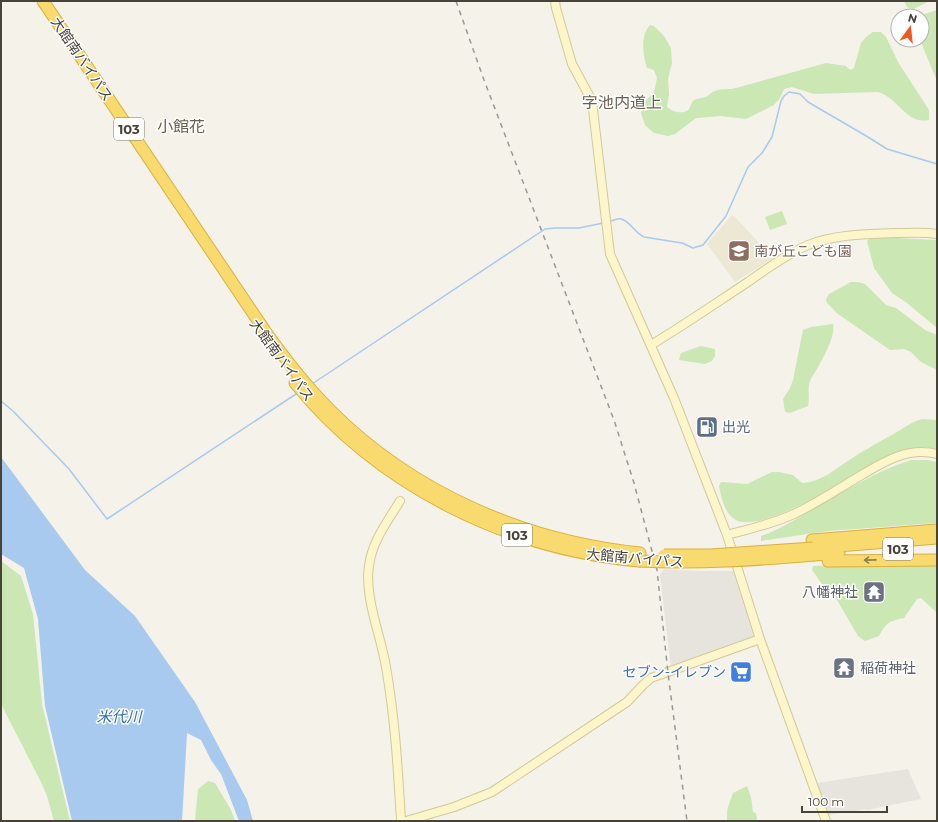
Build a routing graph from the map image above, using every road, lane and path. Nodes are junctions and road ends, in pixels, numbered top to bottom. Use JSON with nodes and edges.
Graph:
{"nodes":[{"id":1,"x":43,"y":1,"type":"edge"},
{"id":2,"x":555,"y":1,"type":"edge"},
{"id":3,"x":937,"y":234,"type":"edge"},
{"id":4,"x":651,"y":345,"type":"junction"},
{"id":5,"x":937,"y":454,"type":"edge"},
{"id":6,"x":400,"y":501,"type":"dead end"},
{"id":7,"x":937,"y":530,"type":"edge"},
{"id":8,"x":727,"y":535,"type":"junction"},
{"id":9,"x":937,"y":538,"type":"edge"},
{"id":10,"x":937,"y":546,"type":"edge"},
{"id":11,"x":858,"y":548,"type":"junction"},
{"id":12,"x":813,"y":551,"type":"junction"},
{"id":13,"x":639,"y":557,"type":"junction"},
{"id":14,"x":937,"y":560,"type":"edge"},
{"id":15,"x":760,"y":639,"type":"junction"},
{"id":16,"x":401,"y":821,"type":"edge"},
{"id":17,"x":406,"y":821,"type":"edge"},
{"id":18,"x":826,"y":821,"type":"edge"}],
"edges":[{"from":1,"to":13,"type":"highway","name":"大館南バイパス","number":"103"},
{"from":2,"to":4,"type":"street"},
{"from":3,"to":4,"type":"street"},
{"from":4,"to":8,"type":"street"},
{"from":5,"to":8,"type":"street"},
{"from":6,"to":16,"type":"street"},
{"from":7,"to":12,"type":"highway"},
{"from":8,"to":15,"type":"street"},
{"from":9,"to":11,"type":"highway","name":"大館南バイパス","number":"103"},
{"from":10,"to":11,"type":"highway","name":"大館南バイパス","number":"103"},
{"from":11,"to":12,"type":"highway","name":"大館南バイパス","number":"103"},
{"from":12,"to":13,"type":"highway","name":"大館南バイパス","number":"103","bridge":true},
{"from":12,"to":13,"type":"highway","name":"大館南バイパス","number":"103","bridge":true},
{"from":14,"to":12,"type":"highway","one_way":true},
{"from":15,"to":17,"type":"street"},
{"from":15,"to":18,"type":"street"}]}
